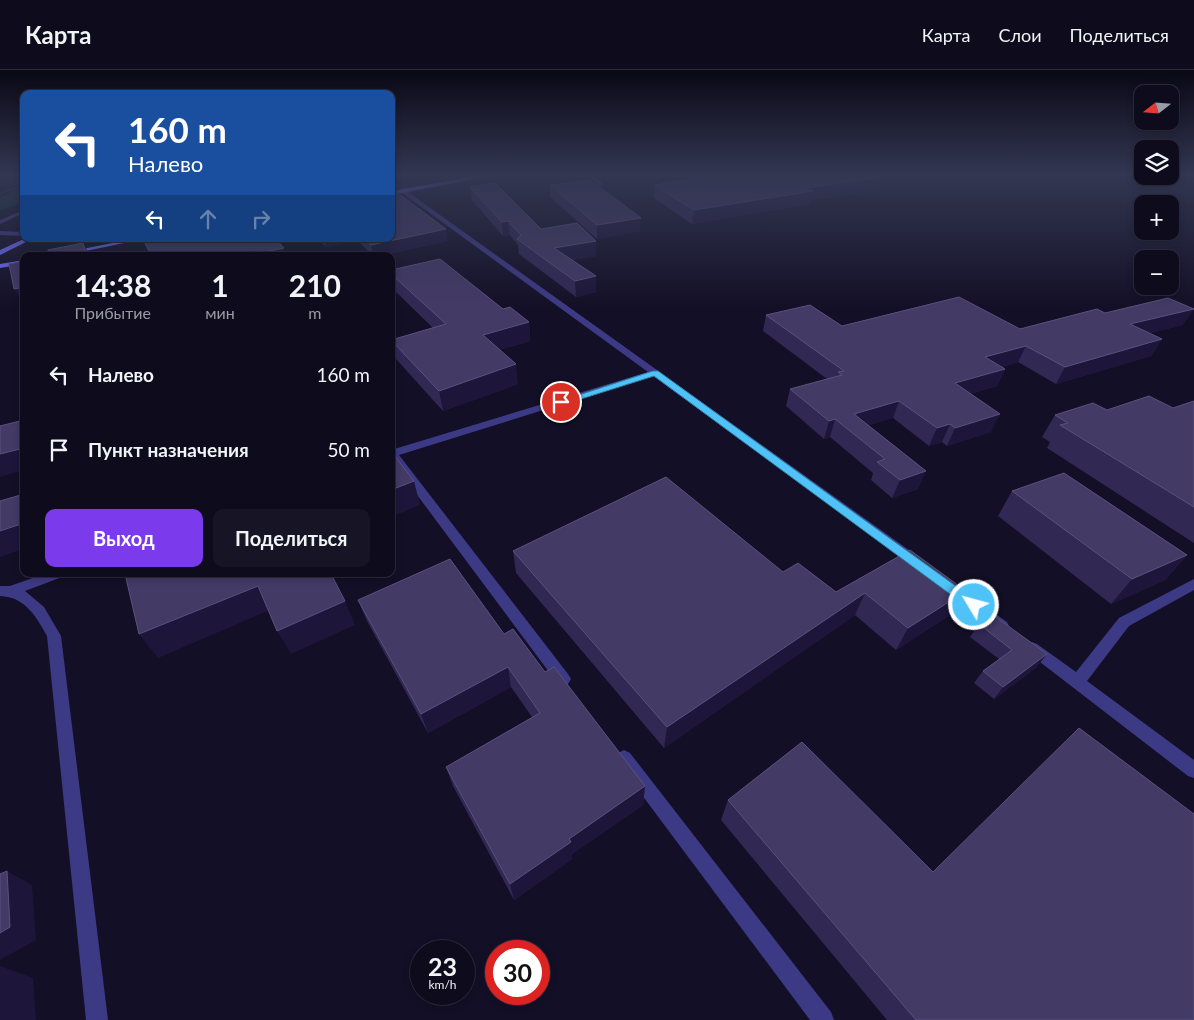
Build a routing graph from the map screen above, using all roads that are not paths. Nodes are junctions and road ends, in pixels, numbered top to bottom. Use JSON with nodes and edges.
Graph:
{"nodes":[{"id":1,"x":444,"y":219,"type":"edge"},
{"id":2,"x":0,"y":233,"type":"edge"},
{"id":3,"x":20,"y":234,"type":"edge"},
{"id":4,"x":23,"y":242,"type":"edge"},
{"id":5,"x":125,"y":242,"type":"edge"},
{"id":6,"x":72,"y":252,"type":"edge"},
{"id":7,"x":0,"y":253,"type":"edge"},
{"id":8,"x":20,"y":263,"type":"edge"},
{"id":9,"x":0,"y":266,"type":"edge"},
{"id":10,"x":656,"y":372,"type":"junction"},
{"id":11,"x":395,"y":453,"type":"edge"},
{"id":12,"x":395,"y":458,"type":"edge"},
{"id":13,"x":48,"y":577,"type":"edge"},
{"id":14,"x":1194,"y":584,"type":"edge"},
{"id":15,"x":7,"y":590,"type":"edge"},
{"id":16,"x":1008,"y":630,"type":"edge"},
{"id":17,"x":1023,"y":642,"type":"edge"},
{"id":18,"x":1077,"y":682,"type":"junction"},
{"id":19,"x":572,"y":690,"type":"edge"},
{"id":20,"x":614,"y":745,"type":"edge"},
{"id":21,"x":1194,"y":770,"type":"edge"},
{"id":22,"x":97,"y":1020,"type":"edge"},
{"id":23,"x":823,"y":1020,"type":"edge"}],
"edges":[{"from":1,"to":10,"type":"street"},
{"from":2,"to":3,"type":"lane"},
{"from":4,"to":7,"type":"street"},
{"from":5,"to":6,"type":"street"},
{"from":8,"to":9,"type":"street"},
{"from":10,"to":11,"type":"street"},
{"from":10,"to":16,"type":"street"},
{"from":12,"to":19,"type":"street"},
{"from":13,"to":15,"type":"street"},
{"from":14,"to":18,"type":"street"},
{"from":15,"to":22,"type":"street"},
{"from":17,"to":18,"type":"street"},
{"from":18,"to":21,"type":"street"},
{"from":20,"to":23,"type":"street"}]}
